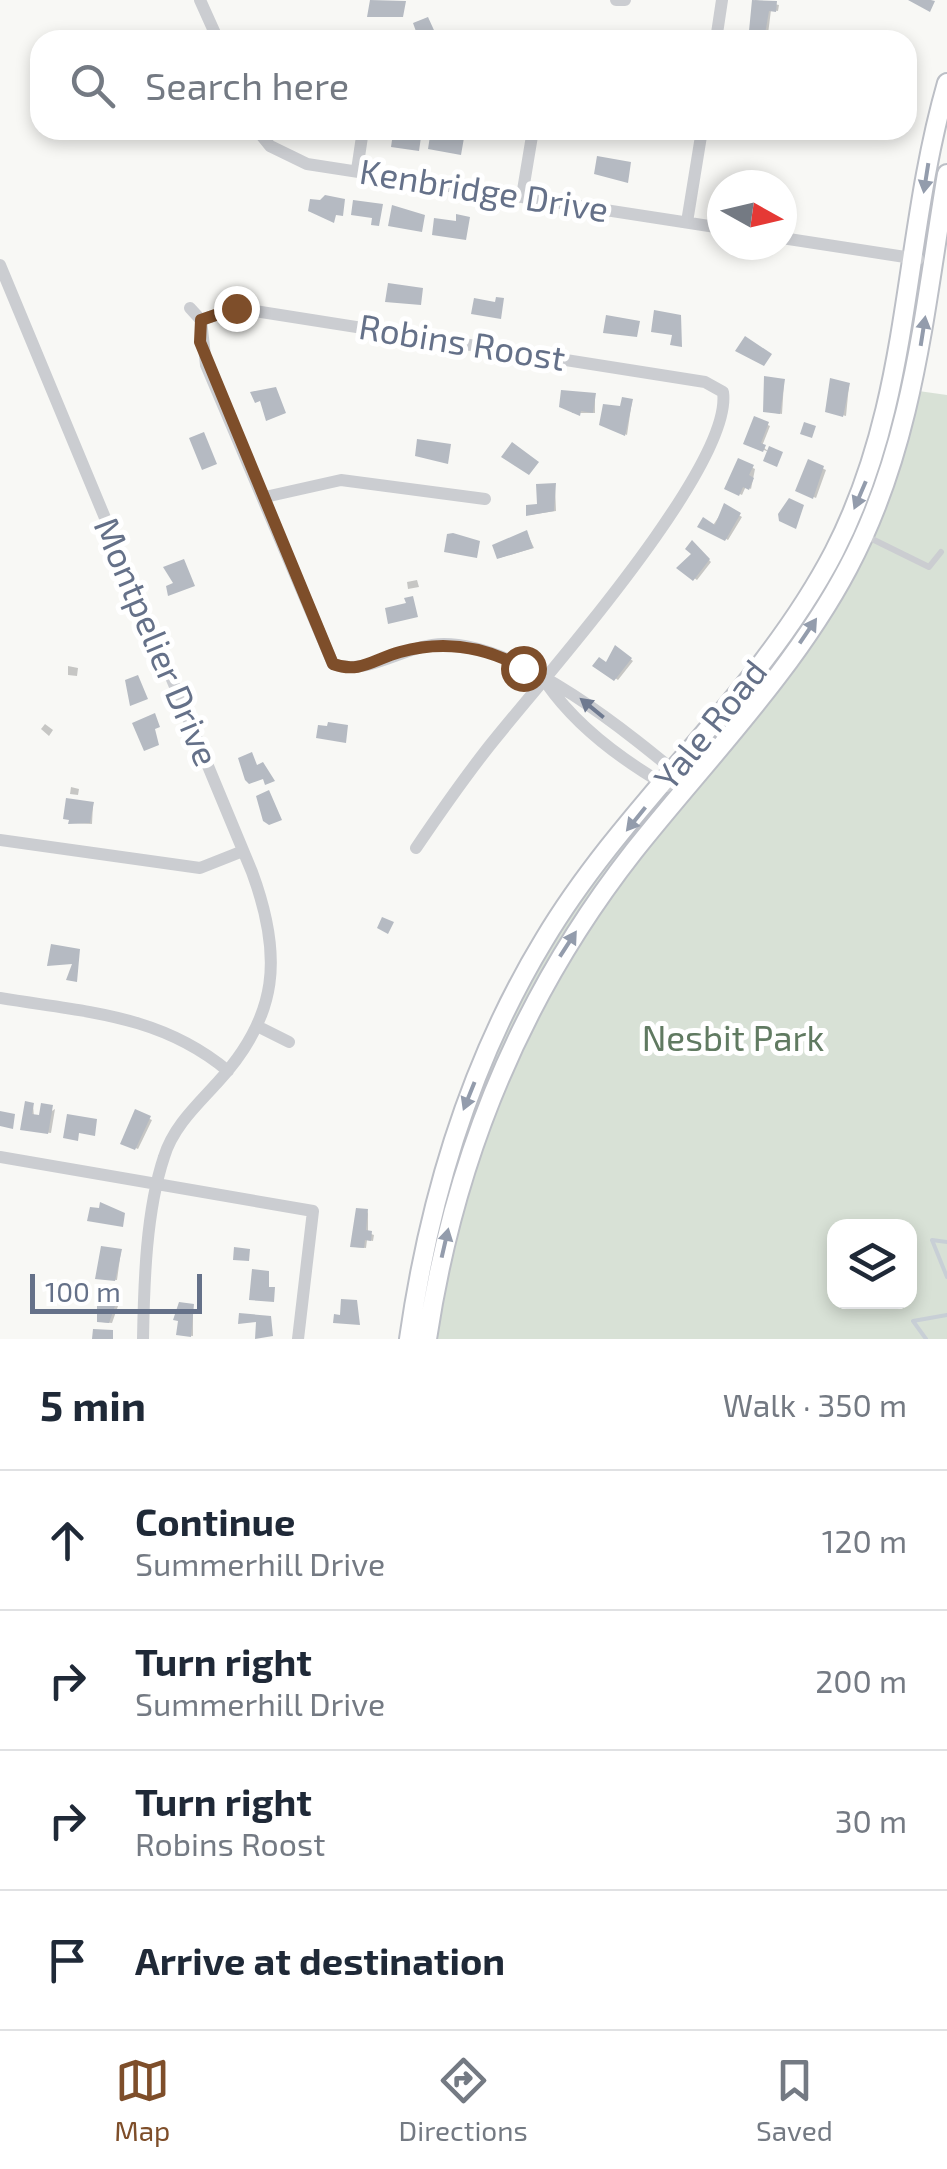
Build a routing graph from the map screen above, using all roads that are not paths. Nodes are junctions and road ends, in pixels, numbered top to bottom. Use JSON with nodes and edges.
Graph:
{"nodes":[{"id":1,"x":200,"y":0,"type":"edge"},
{"id":2,"x":616,"y":0,"type":"edge"},
{"id":3,"x":625,"y":0,"type":"edge"},
{"id":4,"x":722,"y":0,"type":"edge"},
{"id":5,"x":214,"y":30,"type":"edge"},
{"id":6,"x":718,"y":30,"type":"edge"},
{"id":7,"x":947,"y":83,"type":"edge"},
{"id":8,"x":265,"y":140,"type":"edge"},
{"id":9,"x":362,"y":140,"type":"edge"},
{"id":10,"x":530,"y":140,"type":"edge"},
{"id":11,"x":700,"y":140,"type":"edge"},
{"id":12,"x":357,"y":170,"type":"junction"},
{"id":13,"x":947,"y":174,"type":"edge"},
{"id":14,"x":522,"y":196,"type":"junction"},
{"id":15,"x":687,"y":222,"type":"junction"},
{"id":16,"x":707,"y":225,"type":"edge"},
{"id":17,"x":797,"y":240,"type":"edge"},
{"id":18,"x":914,"y":258,"type":"junction"},
{"id":19,"x":934,"y":262,"type":"junction"},
{"id":20,"x":0,"y":264,"type":"edge"},
{"id":21,"x":190,"y":308,"type":"dead end"},
{"id":22,"x":201,"y":320,"type":"junction"},
{"id":23,"x":265,"y":497,"type":"junction"},
{"id":24,"x":485,"y":499,"type":"dead end"},
{"id":25,"x":864,"y":535,"type":"junction"},
{"id":26,"x":942,"y":552,"type":"dead end"},
{"id":27,"x":348,"y":670,"type":"junction"},
{"id":28,"x":545,"y":682,"type":"junction"},
{"id":29,"x":346,"y":685,"type":"dead end"},
{"id":30,"x":670,"y":778,"type":"junction"},
{"id":31,"x":685,"y":790,"type":"junction"},
{"id":32,"x":0,"y":840,"type":"edge"},
{"id":33,"x":416,"y":848,"type":"dead end"},
{"id":34,"x":243,"y":851,"type":"junction"},
{"id":35,"x":0,"y":998,"type":"edge"},
{"id":36,"x":259,"y":1028,"type":"junction"},
{"id":37,"x":289,"y":1042,"type":"dead end"},
{"id":38,"x":228,"y":1070,"type":"junction"},
{"id":39,"x":0,"y":1157,"type":"edge"},
{"id":40,"x":158,"y":1184,"type":"junction"},
{"id":41,"x":143,"y":1339,"type":"edge"},
{"id":42,"x":298,"y":1339,"type":"edge"},
{"id":43,"x":409,"y":1339,"type":"edge"},
{"id":44,"x":427,"y":1339,"type":"edge"}],
"edges":[{"from":1,"to":5,"type":"street"},
{"from":2,"to":3,"type":"street"},
{"from":4,"to":6,"type":"street"},
{"from":7,"to":18,"type":"main road","name":"Yale Road","one_way":true},
{"from":8,"to":12,"type":"street","name":"Kenbridge Drive"},
{"from":9,"to":12,"type":"street"},
{"from":10,"to":14,"type":"street"},
{"from":11,"to":15,"type":"street"},
{"from":12,"to":14,"type":"street","name":"Kenbridge Drive"},
{"from":13,"to":19,"type":"main road","name":"Yale Road"},
{"from":14,"to":15,"type":"street","name":"Kenbridge Drive"},
{"from":15,"to":16,"type":"street","name":"Kenbridge Drive"},
{"from":17,"to":18,"type":"street"},
{"from":18,"to":19,"type":"street"},
{"from":18,"to":30,"type":"main road","name":"Yale Road","one_way":true},
{"from":25,"to":19,"type":"main road","name":"Yale Road","one_way":true},
{"from":20,"to":34,"type":"street","name":"Montpelier Drive"},
{"from":21,"to":22,"type":"street"},
{"from":22,"to":23,"type":"street"},
{"from":22,"to":28,"type":"street","name":"Robins Roost"},
{"from":23,"to":24,"type":"street"},
{"from":23,"to":27,"type":"street"},
{"from":25,"to":26,"type":"lane"},
{"from":31,"to":25,"type":"main road","name":"Yale Road","one_way":true},
{"from":27,"to":28,"type":"street"},
{"from":27,"to":29,"type":"street"},
{"from":28,"to":30,"type":"street"},
{"from":28,"to":33,"type":"street"},
{"from":30,"to":31,"type":"street"},
{"from":30,"to":43,"type":"main road","name":"Yale Road","one_way":true},
{"from":44,"to":31,"type":"main road","name":"Yale Road","one_way":true},
{"from":32,"to":34,"type":"street"},
{"from":34,"to":36,"type":"street","name":"Montpelier Drive"},
{"from":35,"to":38,"type":"street"},
{"from":36,"to":37,"type":"street"},
{"from":36,"to":38,"type":"street","name":"Montpelier Drive"},
{"from":38,"to":40,"type":"street","name":"Montpelier Drive"},
{"from":39,"to":40,"type":"street"},
{"from":40,"to":41,"type":"street","name":"Montpelier Drive"},
{"from":40,"to":42,"type":"street"}]}
